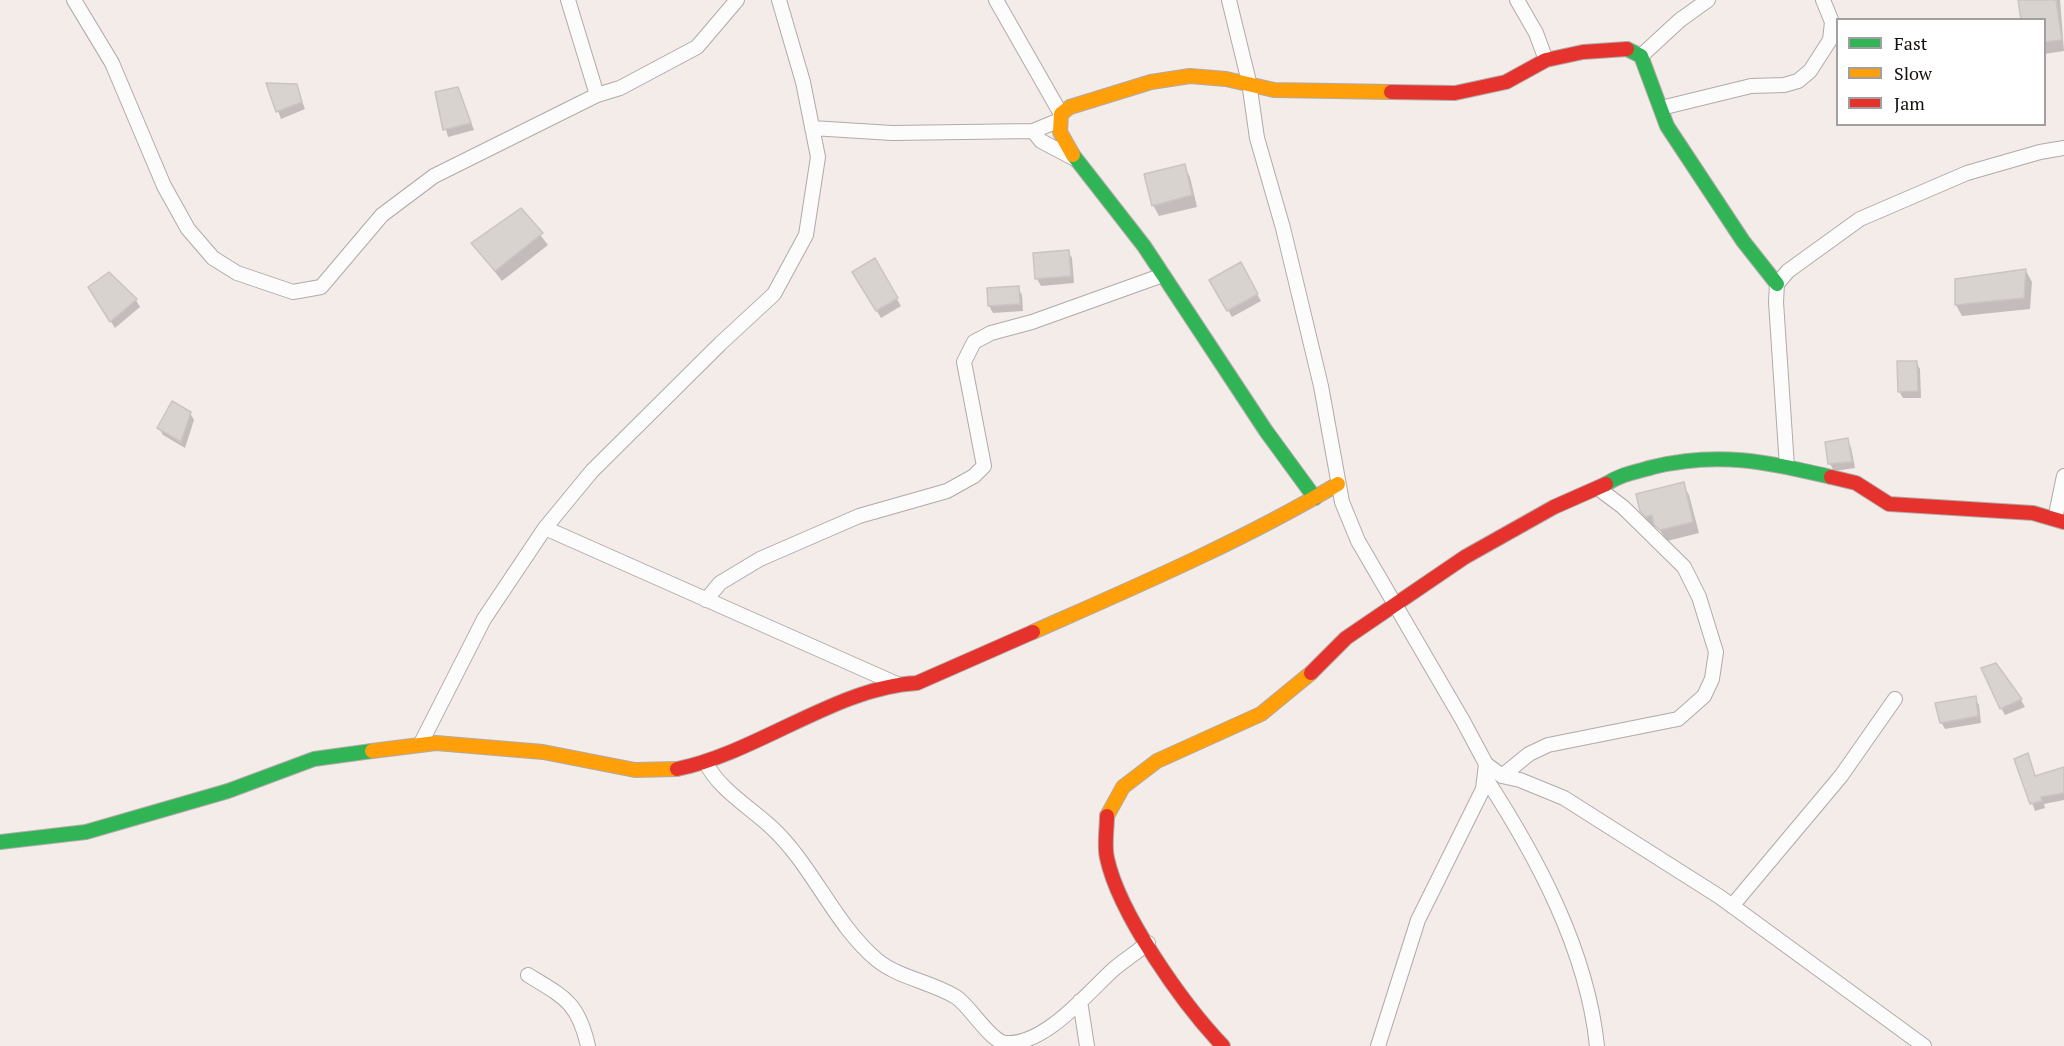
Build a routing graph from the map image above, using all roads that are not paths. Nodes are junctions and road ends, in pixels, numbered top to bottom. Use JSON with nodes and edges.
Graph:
{"nodes":[{"id":1,"x":74,"y":0,"type":"edge"},
{"id":2,"x":568,"y":0,"type":"edge"},
{"id":3,"x":737,"y":0,"type":"edge"},
{"id":4,"x":779,"y":0,"type":"edge"},
{"id":5,"x":996,"y":0,"type":"edge"},
{"id":6,"x":1229,"y":0,"type":"edge"},
{"id":7,"x":1517,"y":0,"type":"edge"},
{"id":8,"x":1708,"y":0,"type":"edge"},
{"id":9,"x":1823,"y":0,"type":"edge"},
{"id":10,"x":1641,"y":57,"type":"junction"},
{"id":11,"x":1546,"y":60,"type":"junction"},
{"id":12,"x":1249,"y":82,"type":"junction"},
{"id":13,"x":597,"y":95,"type":"junction"},
{"id":14,"x":1661,"y":108,"type":"junction"},
{"id":15,"x":1060,"y":117,"type":"junction"},
{"id":16,"x":812,"y":128,"type":"junction"},
{"id":17,"x":1033,"y":131,"type":"junction"},
{"id":18,"x":2064,"y":148,"type":"edge"},
{"id":19,"x":1075,"y":159,"type":"junction"},
{"id":20,"x":1163,"y":275,"type":"junction"},
{"id":21,"x":1777,"y":284,"type":"junction"},
{"id":22,"x":1787,"y":467,"type":"junction"},
{"id":23,"x":2064,"y":477,"type":"edge"},
{"id":24,"x":1338,"y":484,"type":"junction"},
{"id":25,"x":1599,"y":489,"type":"junction"},
{"id":26,"x":1315,"y":498,"type":"junction"},
{"id":27,"x":2059,"y":520,"type":"edge"},
{"id":28,"x":545,"y":528,"type":"junction"},
{"id":29,"x":706,"y":600,"type":"junction"},
{"id":30,"x":1394,"y":605,"type":"junction"},
{"id":31,"x":897,"y":684,"type":"junction"},
{"id":32,"x":1896,"y":699,"type":"dead end"},
{"id":33,"x":420,"y":745,"type":"junction"},
{"id":34,"x":706,"y":763,"type":"junction"},
{"id":35,"x":1485,"y":770,"type":"junction"},
{"id":36,"x":1502,"y":777,"type":"junction"},
{"id":37,"x":0,"y":842,"type":"edge"},
{"id":38,"x":1732,"y":906,"type":"junction"},
{"id":39,"x":1148,"y":943,"type":"junction"},
{"id":40,"x":528,"y":975,"type":"dead end"},
{"id":41,"x":1080,"y":1001,"type":"junction"},
{"id":42,"x":588,"y":1046,"type":"edge"},
{"id":43,"x":1087,"y":1046,"type":"edge"},
{"id":44,"x":1223,"y":1046,"type":"edge"},
{"id":45,"x":1378,"y":1046,"type":"edge"},
{"id":46,"x":1597,"y":1046,"type":"edge"},
{"id":47,"x":1924,"y":1046,"type":"edge"}],
"edges":[{"from":1,"to":13,"type":"street"},
{"from":2,"to":13,"type":"street"},
{"from":3,"to":13,"type":"street"},
{"from":4,"to":16,"type":"street"},
{"from":5,"to":15,"type":"street"},
{"from":6,"to":12,"type":"street"},
{"from":7,"to":11,"type":"street"},
{"from":8,"to":10,"type":"street"},
{"from":9,"to":14,"type":"street"},
{"from":10,"to":11,"type":"street"},
{"from":10,"to":14,"type":"street"},
{"from":11,"to":12,"type":"street"},
{"from":12,"to":15,"type":"street"},
{"from":12,"to":24,"type":"street"},
{"from":14,"to":21,"type":"street"},
{"from":15,"to":17,"type":"street"},
{"from":15,"to":19,"type":"street"},
{"from":16,"to":17,"type":"street"},
{"from":16,"to":28,"type":"street"},
{"from":17,"to":19,"type":"street"},
{"from":18,"to":21,"type":"street"},
{"from":19,"to":20,"type":"street"},
{"from":20,"to":26,"type":"street"},
{"from":20,"to":29,"type":"street"},
{"from":21,"to":22,"type":"street"},
{"from":22,"to":25,"type":"street"},
{"from":22,"to":27,"type":"street"},
{"from":23,"to":27,"type":"street"},
{"from":24,"to":26,"type":"street"},
{"from":24,"to":30,"type":"street"},
{"from":25,"to":30,"type":"street"},
{"from":25,"to":36,"type":"street"},
{"from":26,"to":31,"type":"street"},
{"from":28,"to":29,"type":"street"},
{"from":28,"to":33,"type":"street"},
{"from":29,"to":31,"type":"street"},
{"from":30,"to":35,"type":"street"},
{"from":30,"to":39,"type":"street"},
{"from":31,"to":34,"type":"street"},
{"from":32,"to":38,"type":"street"},
{"from":33,"to":34,"type":"street"},
{"from":33,"to":37,"type":"street"},
{"from":34,"to":41,"type":"street"},
{"from":35,"to":36,"type":"street"},
{"from":35,"to":45,"type":"street"},
{"from":35,"to":46,"type":"street"},
{"from":36,"to":38,"type":"street"},
{"from":38,"to":47,"type":"street"},
{"from":39,"to":41,"type":"street"},
{"from":39,"to":44,"type":"street"},
{"from":40,"to":42,"type":"street"},
{"from":41,"to":43,"type":"street"}]}
